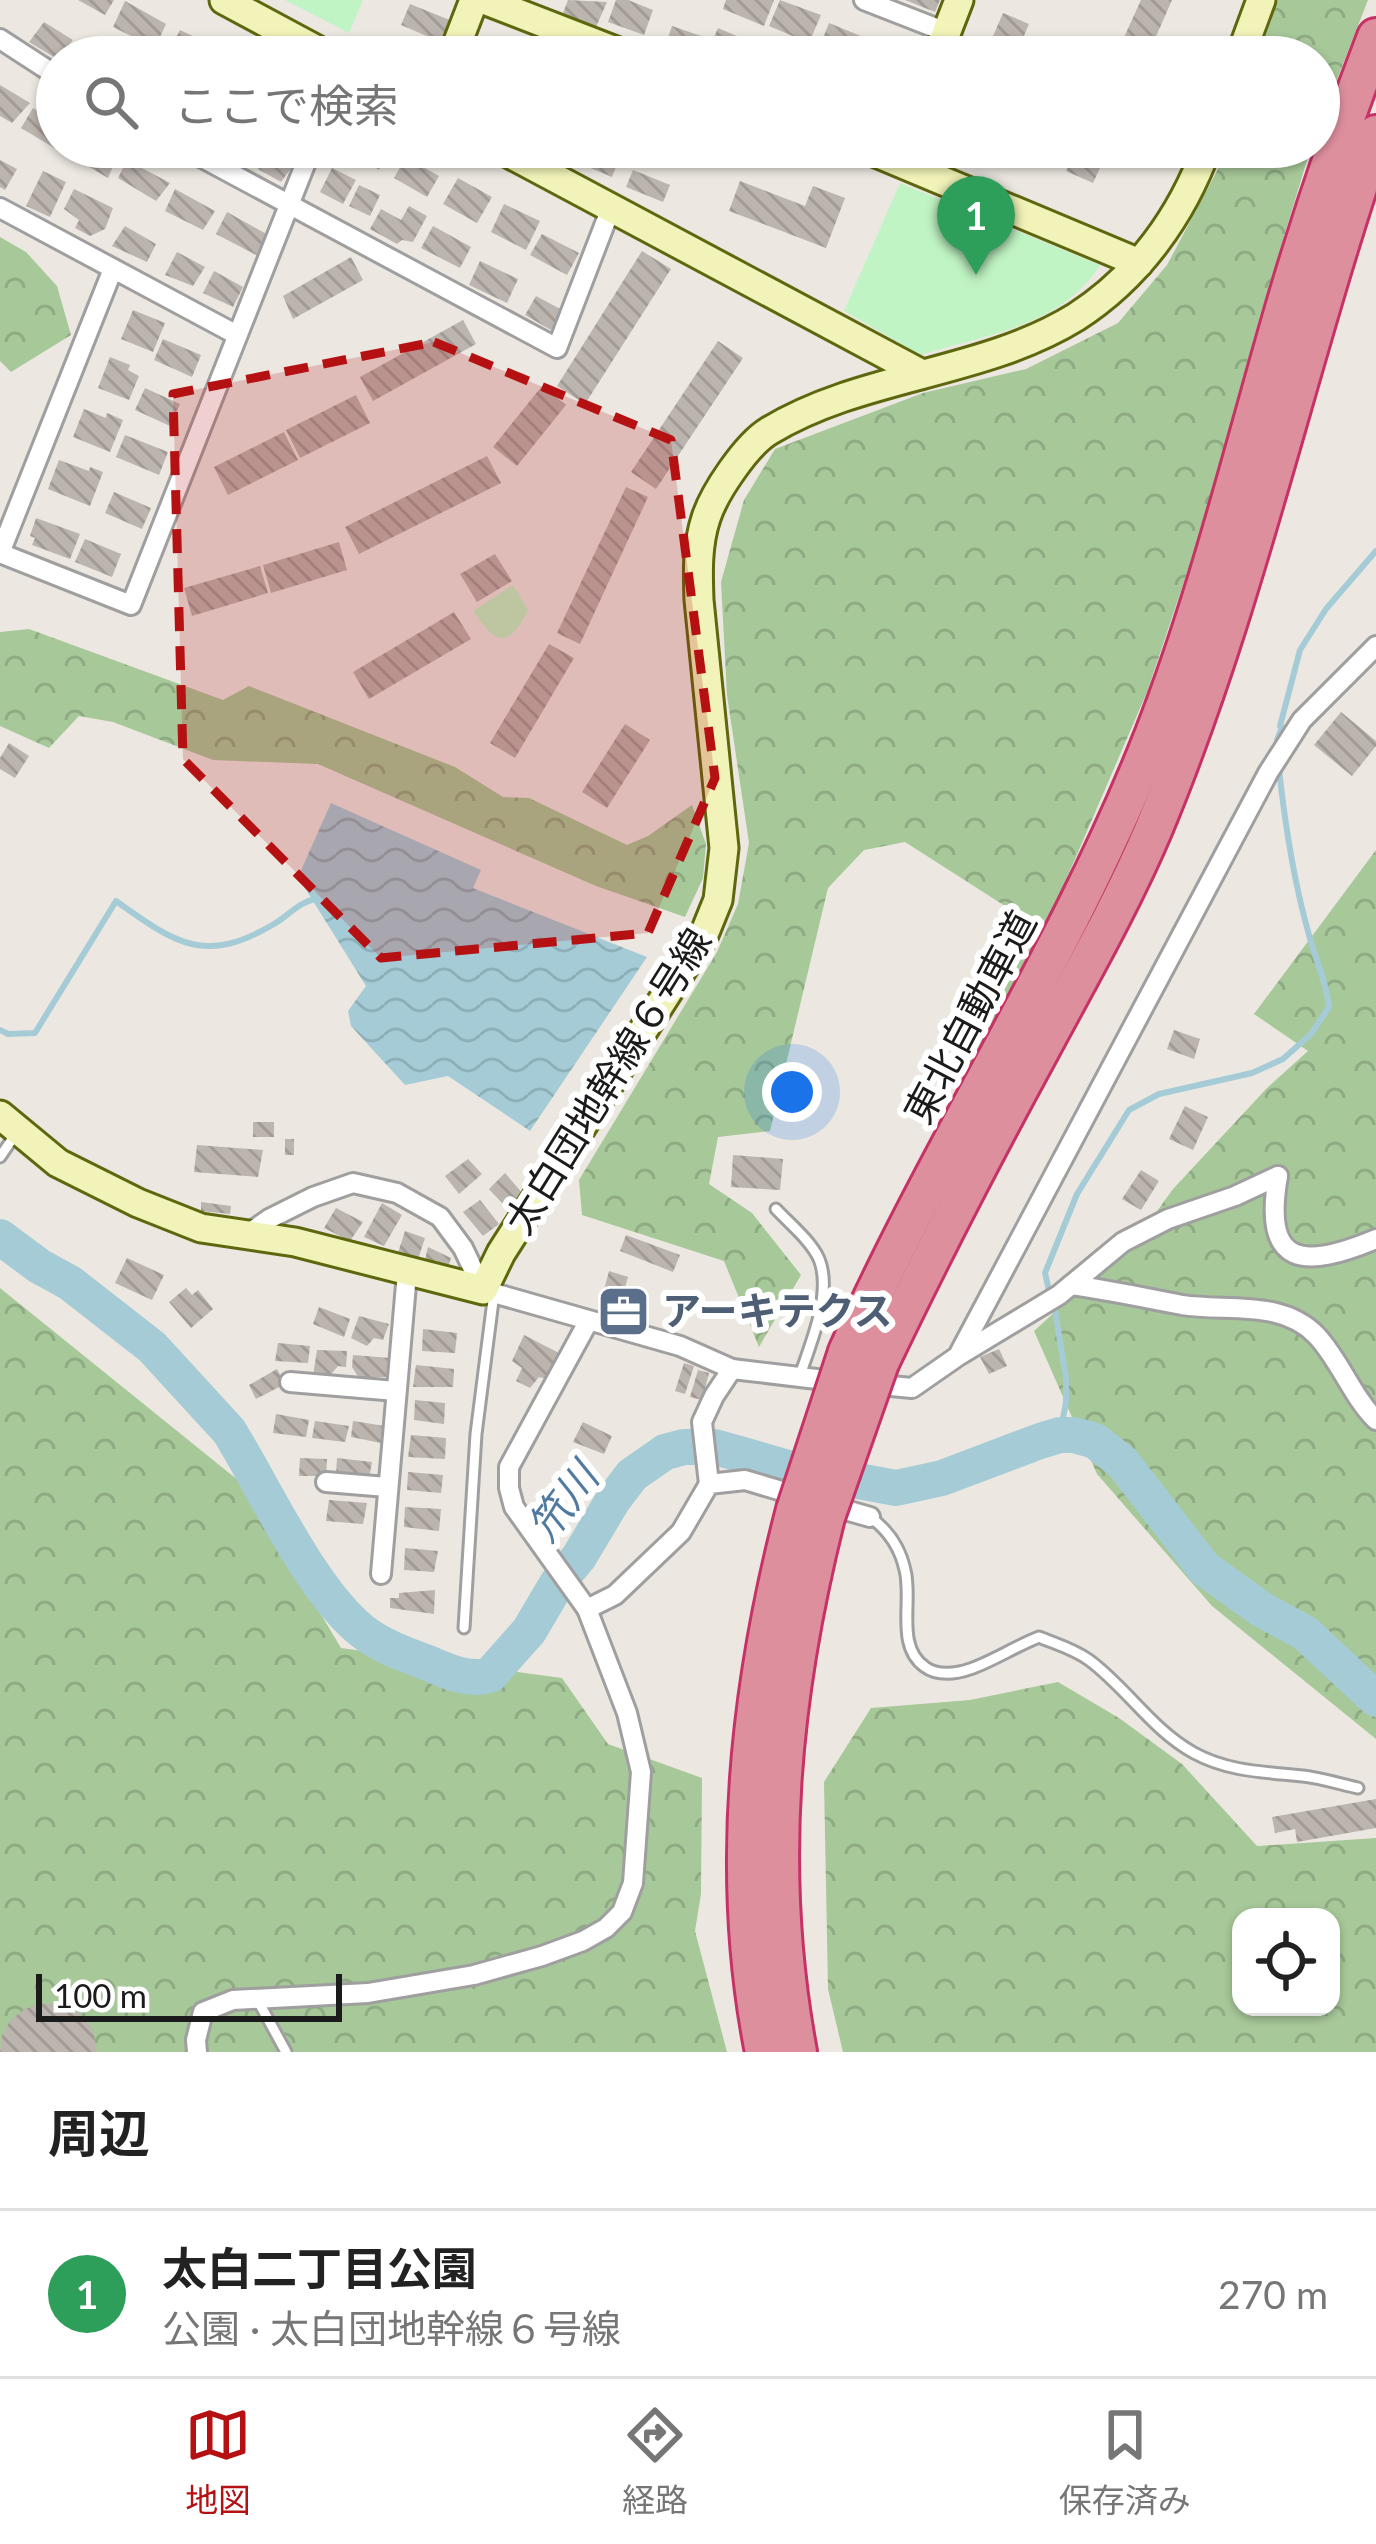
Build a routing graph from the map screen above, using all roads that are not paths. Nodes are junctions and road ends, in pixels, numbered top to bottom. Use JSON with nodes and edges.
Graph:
{"nodes":[{"id":1,"x":224,"y":0,"type":"edge"},
{"id":2,"x":474,"y":0,"type":"edge"},
{"id":3,"x":484,"y":0,"type":"edge"},
{"id":4,"x":864,"y":0,"type":"edge"},
{"id":5,"x":959,"y":0,"type":"edge"},
{"id":6,"x":1261,"y":0,"type":"edge"},
{"id":7,"x":291,"y":36,"type":"edge"},
{"id":8,"x":460,"y":36,"type":"edge"},
{"id":9,"x":577,"y":36,"type":"edge"},
{"id":10,"x":926,"y":36,"type":"edge"},
{"id":11,"x":945,"y":36,"type":"edge"},
{"id":12,"x":1248,"y":36,"type":"edge"},
{"id":13,"x":1376,"y":38,"type":"edge"},
{"id":14,"x":0,"y":39,"type":"edge"},
{"id":15,"x":36,"y":62,"type":"edge"},
{"id":16,"x":1376,"y":134,"type":"edge"},
{"id":17,"x":1340,"y":137,"type":"edge"},
{"id":18,"x":220,"y":168,"type":"edge"},
{"id":19,"x":304,"y":168,"type":"edge"},
{"id":20,"x":536,"y":168,"type":"edge"},
{"id":21,"x":932,"y":168,"type":"edge"},
{"id":22,"x":1199,"y":168,"type":"edge"},
{"id":23,"x":1329,"y":168,"type":"edge"},
{"id":24,"x":288,"y":205,"type":"junction"},
{"id":25,"x":0,"y":208,"type":"edge"},
{"id":26,"x":611,"y":208,"type":"junction"},
{"id":27,"x":1139,"y":263,"type":"junction"},
{"id":28,"x":113,"y":269,"type":"junction"},
{"id":29,"x":237,"y":335,"type":"junction"},
{"id":30,"x":922,"y":374,"type":"junction"},
{"id":31,"x":1376,"y":646,"type":"edge"},
{"id":32,"x":9,"y":1123,"type":"edge"},
{"id":33,"x":0,"y":1156,"type":"edge"},
{"id":34,"x":776,"y":1209,"type":"dead end"},
{"id":35,"x":245,"y":1236,"type":"junction"},
{"id":36,"x":1376,"y":1239,"type":"edge"},
{"id":37,"x":407,"y":1273,"type":"junction"},
{"id":38,"x":1065,"y":1290,"type":"junction"},
{"id":39,"x":489,"y":1292,"type":"junction"},
{"id":40,"x":589,"y":1322,"type":"junction"},
{"id":41,"x":958,"y":1356,"type":"junction"},
{"id":42,"x":864,"y":1358,"type":"junction"},
{"id":43,"x":732,"y":1369,"type":"junction"},
{"id":44,"x":799,"y":1378,"type":"junction"},
{"id":45,"x":290,"y":1382,"type":"dead end"},
{"id":46,"x":395,"y":1391,"type":"junction"},
{"id":47,"x":1376,"y":1420,"type":"edge"},
{"id":48,"x":326,"y":1482,"type":"dead end"},
{"id":49,"x":710,"y":1483,"type":"junction"},
{"id":50,"x":387,"y":1487,"type":"junction"},
{"id":51,"x":811,"y":1514,"type":"junction"},
{"id":52,"x":870,"y":1516,"type":"joint"},
{"id":53,"x":381,"y":1574,"type":"dead end"},
{"id":54,"x":581,"y":1601,"type":"junction"},
{"id":55,"x":464,"y":1628,"type":"dead end"},
{"id":56,"x":1358,"y":1788,"type":"dead end"},
{"id":57,"x":257,"y":1999,"type":"junction"},
{"id":58,"x":197,"y":2052,"type":"edge"},
{"id":59,"x":286,"y":2052,"type":"edge"},
{"id":60,"x":764,"y":2052,"type":"edge"},
{"id":61,"x":798,"y":2052,"type":"edge"}],
"edges":[{"from":1,"to":7,"type":"street"},
{"from":2,"to":8,"type":"street"},
{"from":3,"to":9,"type":"street"},
{"from":4,"to":10,"type":"street"},
{"from":5,"to":11,"type":"street"},
{"from":6,"to":12,"type":"street"},
{"from":13,"to":17,"type":"highway","name":"東北自動車道"},
{"from":14,"to":15,"type":"street"},
{"from":16,"to":42,"type":"highway","name":"東北自動車道"},
{"from":18,"to":24,"type":"street"},
{"from":19,"to":24,"type":"street"},
{"from":20,"to":26,"type":"street"},
{"from":21,"to":27,"type":"street"},
{"from":22,"to":27,"type":"street","name":"太白団地幹線６号線"},
{"from":23,"to":42,"type":"highway","name":"東北自動車道"},
{"from":24,"to":26,"type":"street"},
{"from":24,"to":29,"type":"street"},
{"from":25,"to":28,"type":"street"},
{"from":26,"to":30,"type":"street"},
{"from":27,"to":30,"type":"street","name":"太白団地幹線６号線"},
{"from":28,"to":29,"type":"street"},
{"from":28,"to":29,"type":"street"},
{"from":30,"to":39,"type":"street","name":"太白団地幹線６号線"},
{"from":31,"to":41,"type":"street"},
{"from":32,"to":33,"type":"lane"},
{"from":32,"to":35,"type":"street"},
{"from":34,"to":44,"type":"lane"},
{"from":35,"to":37,"type":"street"},
{"from":35,"to":39,"type":"street"},
{"from":36,"to":38,"type":"street"},
{"from":37,"to":39,"type":"street"},
{"from":37,"to":46,"type":"street"},
{"from":38,"to":41,"type":"street"},
{"from":38,"to":47,"type":"street"},
{"from":39,"to":40,"type":"street"},
{"from":39,"to":55,"type":"lane"},
{"from":40,"to":43,"type":"street"},
{"from":40,"to":54,"type":"street"},
{"from":41,"to":44,"type":"street"},
{"from":42,"to":51,"type":"highway","name":"東北自動車道","bridge":true},
{"from":43,"to":44,"type":"street"},
{"from":43,"to":49,"type":"street"},
{"from":45,"to":46,"type":"street"},
{"from":46,"to":50,"type":"street"},
{"from":48,"to":50,"type":"street"},
{"from":49,"to":52,"type":"street"},
{"from":49,"to":54,"type":"street"},
{"from":50,"to":53,"type":"street"},
{"from":51,"to":60,"type":"highway","name":"東北自動車道"},
{"from":51,"to":61,"type":"highway","name":"東北自動車道"},
{"from":52,"to":56,"type":"lane"},
{"from":54,"to":57,"type":"street"},
{"from":57,"to":58,"type":"street"},
{"from":57,"to":59,"type":"lane"}]}
